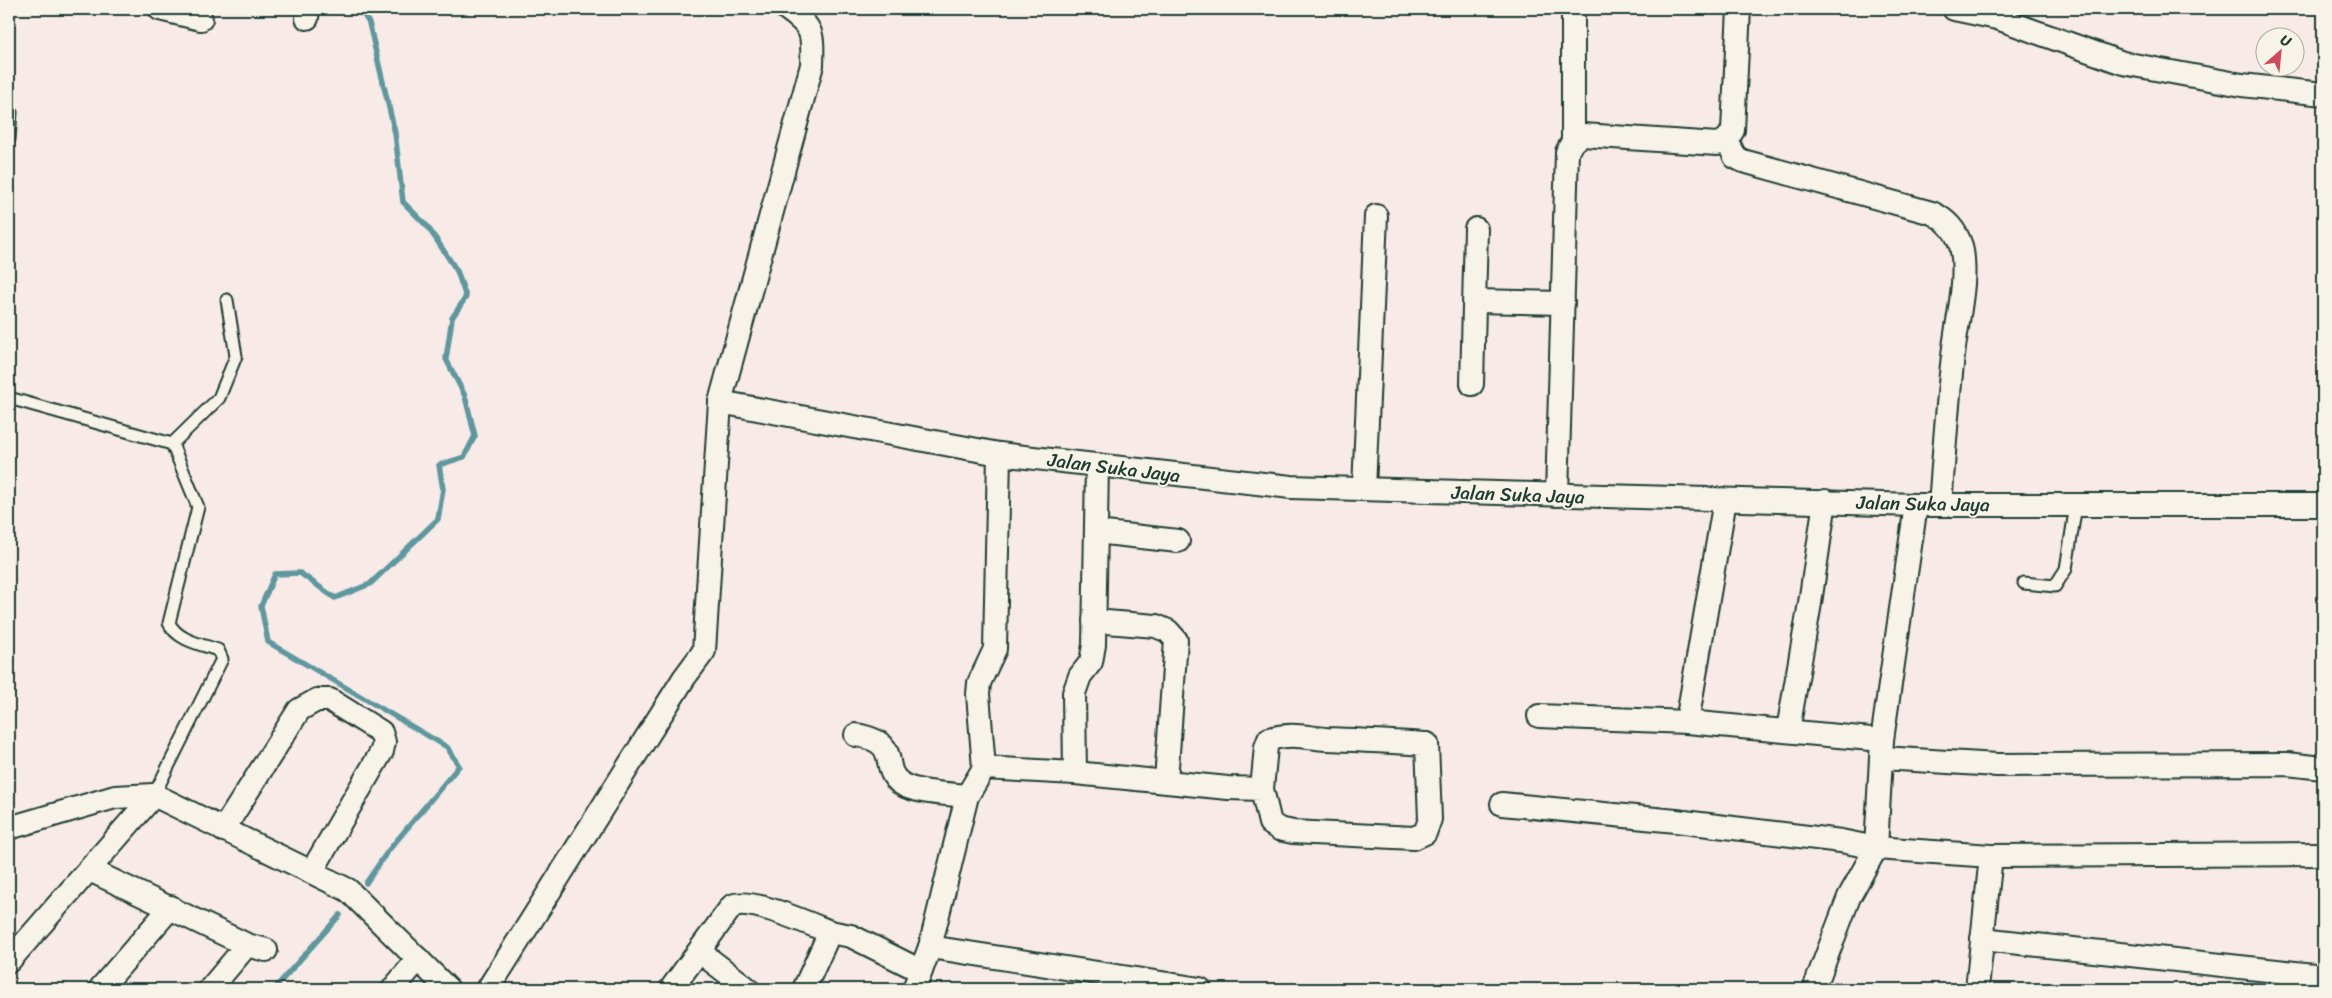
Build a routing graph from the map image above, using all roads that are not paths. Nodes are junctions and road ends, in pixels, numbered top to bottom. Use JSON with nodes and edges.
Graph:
{"nodes":[{"id":1,"x":160,"y":9,"type":"edge"},
{"id":2,"x":787,"y":9,"type":"edge"},
{"id":3,"x":1573,"y":9,"type":"edge"},
{"id":4,"x":1739,"y":9,"type":"edge"},
{"id":5,"x":1954,"y":9,"type":"edge"},
{"id":6,"x":201,"y":19,"type":"dead end"},
{"id":7,"x":2323,"y":94,"type":"edge"},
{"id":8,"x":11,"y":113,"type":"dead end"},
{"id":9,"x":9,"y":139,"type":"edge"},
{"id":10,"x":1727,"y":140,"type":"junction"},
{"id":11,"x":1573,"y":141,"type":"junction"},
{"id":12,"x":1376,"y":216,"type":"dead end"},
{"id":13,"x":1476,"y":229,"type":"dead end"},
{"id":14,"x":227,"y":300,"type":"dead end"},
{"id":15,"x":1475,"y":301,"type":"junction"},
{"id":16,"x":1563,"y":303,"type":"junction"},
{"id":17,"x":1472,"y":384,"type":"dead end"},
{"id":18,"x":9,"y":398,"type":"edge"},
{"id":19,"x":720,"y":402,"type":"junction"},
{"id":20,"x":172,"y":444,"type":"junction"},
{"id":21,"x":999,"y":454,"type":"junction"},
{"id":22,"x":1097,"y":465,"type":"junction"},
{"id":23,"x":1364,"y":489,"type":"junction"},
{"id":24,"x":1557,"y":495,"type":"junction"},
{"id":25,"x":1725,"y":500,"type":"junction"},
{"id":26,"x":1825,"y":501,"type":"junction"},
{"id":27,"x":1916,"y":505,"type":"junction"},
{"id":28,"x":1940,"y":505,"type":"junction"},
{"id":29,"x":2076,"y":505,"type":"junction"},
{"id":30,"x":2323,"y":505,"type":"edge"},
{"id":31,"x":1096,"y":532,"type":"junction"},
{"id":32,"x":1178,"y":541,"type":"dead end"},
{"id":33,"x":2024,"y":583,"type":"dead end"},
{"id":34,"x":1094,"y":621,"type":"junction"},
{"id":35,"x":1539,"y":716,"type":"dead end"},
{"id":36,"x":1687,"y":722,"type":"junction"},
{"id":37,"x":1788,"y":730,"type":"junction"},
{"id":38,"x":856,"y":735,"type":"dead end"},
{"id":39,"x":1882,"y":749,"type":"junction"},
{"id":40,"x":984,"y":768,"type":"junction"},
{"id":41,"x":2323,"y":768,"type":"edge"},
{"id":42,"x":1075,"y":773,"type":"junction"},
{"id":43,"x":1166,"y":781,"type":"junction"},
{"id":44,"x":1262,"y":789,"type":"junction"},
{"id":45,"x":154,"y":795,"type":"junction"},
{"id":46,"x":967,"y":796,"type":"junction"},
{"id":47,"x":1502,"y":804,"type":"dead end"},
{"id":48,"x":9,"y":828,"type":"edge"},
{"id":49,"x":223,"y":830,"type":"junction"},
{"id":50,"x":1876,"y":848,"type":"junction"},
{"id":51,"x":2323,"y":854,"type":"edge"},
{"id":52,"x":1991,"y":856,"type":"junction"},
{"id":53,"x":90,"y":870,"type":"junction"},
{"id":54,"x":312,"y":871,"type":"junction"},
{"id":55,"x":171,"y":907,"type":"junction"},
{"id":56,"x":830,"y":932,"type":"junction"},
{"id":57,"x":1982,"y":940,"type":"junction"},
{"id":58,"x":930,"y":947,"type":"junction"},
{"id":59,"x":700,"y":952,"type":"junction"},
{"id":60,"x":418,"y":959,"type":"junction"},
{"id":61,"x":9,"y":961,"type":"edge"},
{"id":62,"x":2323,"y":976,"type":"edge"},
{"id":63,"x":917,"y":980,"type":"edge"},
{"id":64,"x":100,"y":989,"type":"edge"},
{"id":65,"x":210,"y":989,"type":"edge"},
{"id":66,"x":393,"y":989,"type":"edge"},
{"id":67,"x":448,"y":989,"type":"edge"},
{"id":68,"x":488,"y":989,"type":"edge"},
{"id":69,"x":671,"y":989,"type":"edge"},
{"id":70,"x":748,"y":989,"type":"edge"},
{"id":71,"x":804,"y":989,"type":"edge"},
{"id":72,"x":1200,"y":989,"type":"edge"},
{"id":73,"x":1814,"y":989,"type":"edge"},
{"id":74,"x":1978,"y":989,"type":"edge"}],
"edges":[{"from":1,"to":6,"type":"street"},
{"from":2,"to":19,"type":"street"},
{"from":3,"to":11,"type":"street"},
{"from":4,"to":10,"type":"street"},
{"from":5,"to":7,"type":"street"},
{"from":8,"to":9,"type":"lane"},
{"from":10,"to":11,"type":"street"},
{"from":10,"to":28,"type":"street"},
{"from":11,"to":16,"type":"street"},
{"from":12,"to":23,"type":"street"},
{"from":13,"to":15,"type":"street"},
{"from":14,"to":20,"type":"lane"},
{"from":15,"to":16,"type":"street"},
{"from":15,"to":17,"type":"street"},
{"from":16,"to":24,"type":"street"},
{"from":18,"to":20,"type":"lane"},
{"from":19,"to":21,"type":"street","name":"Jalan Suka Jaya"},
{"from":19,"to":68,"type":"street"},
{"from":20,"to":45,"type":"lane"},
{"from":21,"to":22,"type":"street","name":"Jalan Suka Jaya"},
{"from":21,"to":40,"type":"street"},
{"from":22,"to":23,"type":"street","name":"Jalan Suka Jaya"},
{"from":22,"to":31,"type":"street"},
{"from":23,"to":24,"type":"street","name":"Jalan Suka Jaya"},
{"from":24,"to":25,"type":"street","name":"Jalan Suka Jaya"},
{"from":25,"to":26,"type":"street","name":"Jalan Suka Jaya"},
{"from":25,"to":36,"type":"street"},
{"from":26,"to":27,"type":"street","name":"Jalan Suka Jaya"},
{"from":26,"to":37,"type":"street"},
{"from":27,"to":28,"type":"street","name":"Jalan Suka Jaya"},
{"from":27,"to":39,"type":"street"},
{"from":28,"to":29,"type":"street","name":"Jalan Suka Jaya"},
{"from":29,"to":30,"type":"street","name":"Jalan Suka Jaya"},
{"from":29,"to":33,"type":"lane"},
{"from":31,"to":32,"type":"street"},
{"from":31,"to":34,"type":"street"},
{"from":34,"to":42,"type":"street"},
{"from":34,"to":43,"type":"street"},
{"from":35,"to":36,"type":"street"},
{"from":36,"to":37,"type":"street"},
{"from":37,"to":39,"type":"street"},
{"from":38,"to":46,"type":"street"},
{"from":39,"to":41,"type":"street"},
{"from":39,"to":50,"type":"street"},
{"from":40,"to":42,"type":"street"},
{"from":40,"to":46,"type":"street"},
{"from":42,"to":43,"type":"street"},
{"from":43,"to":44,"type":"street"},
{"from":44,"to":44,"type":"street"},
{"from":45,"to":48,"type":"street"},
{"from":45,"to":49,"type":"street"},
{"from":45,"to":53,"type":"street"},
{"from":46,"to":58,"type":"street"},
{"from":47,"to":50,"type":"street"},
{"from":49,"to":54,"type":"street"},
{"from":49,"to":54,"type":"street"},
{"from":50,"to":52,"type":"street"},
{"from":50,"to":73,"type":"street"},
{"from":51,"to":52,"type":"street"},
{"from":52,"to":57,"type":"street"},
{"from":53,"to":55,"type":"street"},
{"from":53,"to":61,"type":"street"},
{"from":54,"to":60,"type":"street"},
{"from":55,"to":64,"type":"street"},
{"from":55,"to":65,"type":"street"},
{"from":56,"to":59,"type":"street"},
{"from":56,"to":63,"type":"street"},
{"from":56,"to":71,"type":"street"},
{"from":57,"to":62,"type":"street"},
{"from":57,"to":74,"type":"street"},
{"from":58,"to":63,"type":"street"},
{"from":58,"to":72,"type":"street"},
{"from":59,"to":69,"type":"street"},
{"from":59,"to":70,"type":"street"},
{"from":60,"to":66,"type":"street"},
{"from":60,"to":67,"type":"street"}]}
